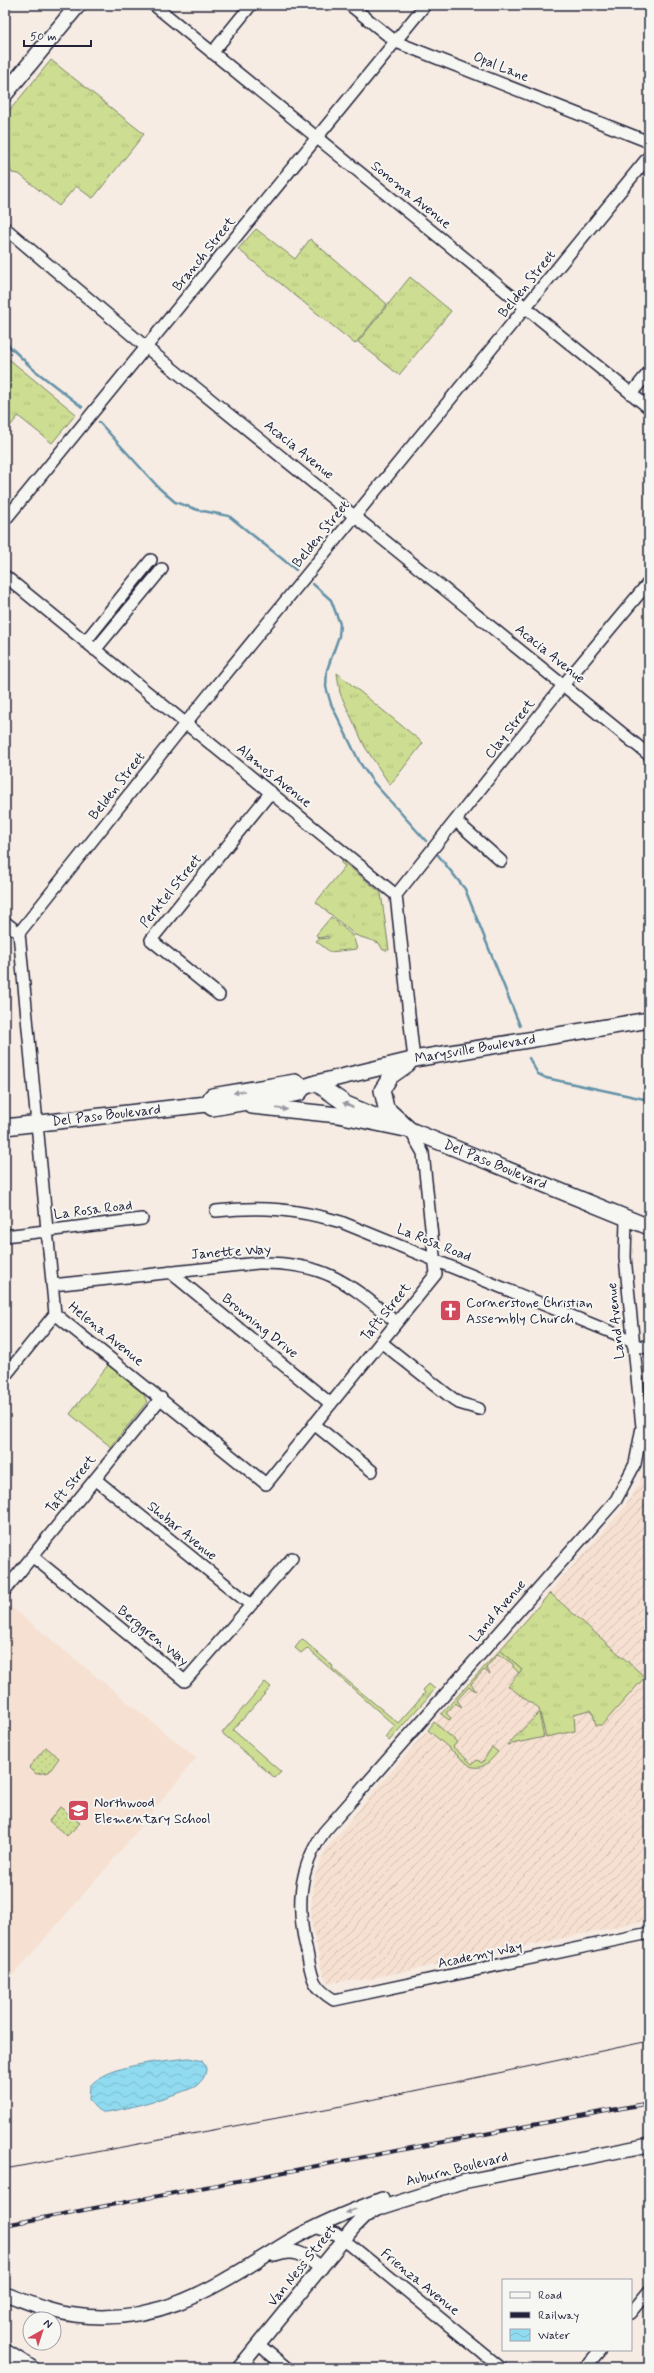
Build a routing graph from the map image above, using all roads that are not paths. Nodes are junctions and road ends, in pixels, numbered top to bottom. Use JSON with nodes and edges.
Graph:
{"nodes":[{"id":1,"x":78,"y":5,"type":"edge"},
{"id":2,"x":154,"y":5,"type":"edge"},
{"id":3,"x":252,"y":5,"type":"edge"},
{"id":4,"x":350,"y":5,"type":"edge"},
{"id":5,"x":426,"y":5,"type":"edge"},
{"id":6,"x":396,"y":42,"type":"junction"},
{"id":7,"x":212,"y":53,"type":"junction"},
{"id":8,"x":5,"y":94,"type":"edge"},
{"id":9,"x":317,"y":138,"type":"junction"},
{"id":10,"x":649,"y":142,"type":"edge"},
{"id":11,"x":649,"y":156,"type":"edge"},
{"id":12,"x":5,"y":228,"type":"edge"},
{"id":13,"x":526,"y":308,"type":"junction"},
{"id":14,"x":147,"y":348,"type":"junction"},
{"id":15,"x":649,"y":372,"type":"edge"},
{"id":16,"x":631,"y":394,"type":"junction"},
{"id":17,"x":649,"y":408,"type":"edge"},
{"id":18,"x":356,"y":515,"type":"junction"},
{"id":19,"x":5,"y":520,"type":"edge"},
{"id":20,"x":151,"y":560,"type":"dead end"},
{"id":21,"x":162,"y":569,"type":"dead end"},
{"id":22,"x":143,"y":570,"type":"junction"},
{"id":23,"x":5,"y":576,"type":"edge"},
{"id":24,"x":153,"y":579,"type":"junction"},
{"id":25,"x":649,"y":582,"type":"edge"},
{"id":26,"x":85,"y":642,"type":"junction"},
{"id":27,"x":95,"y":650,"type":"junction"},
{"id":28,"x":564,"y":684,"type":"junction"},
{"id":29,"x":186,"y":724,"type":"junction"},
{"id":30,"x":649,"y":755,"type":"edge"},
{"id":31,"x":271,"y":792,"type":"junction"},
{"id":32,"x":456,"y":821,"type":"junction"},
{"id":33,"x":501,"y":861,"type":"dead end"},
{"id":34,"x":396,"y":895,"type":"junction"},
{"id":35,"x":5,"y":922,"type":"edge"},
{"id":36,"x":18,"y":933,"type":"junction"},
{"id":37,"x":219,"y":995,"type":"dead end"},
{"id":38,"x":649,"y":1020,"type":"edge"},
{"id":39,"x":414,"y":1060,"type":"junction"},
{"id":40,"x":310,"y":1085,"type":"junction"},
{"id":41,"x":207,"y":1104,"type":"junction"},
{"id":42,"x":229,"y":1105,"type":"junction"},
{"id":43,"x":338,"y":1116,"type":"junction"},
{"id":44,"x":36,"y":1124,"type":"junction"},
{"id":45,"x":5,"y":1127,"type":"edge"},
{"id":46,"x":410,"y":1130,"type":"junction"},
{"id":47,"x":216,"y":1211,"type":"dead end"},
{"id":48,"x":142,"y":1219,"type":"dead end"},
{"id":49,"x":626,"y":1219,"type":"junction"},
{"id":50,"x":649,"y":1227,"type":"edge"},
{"id":51,"x":47,"y":1231,"type":"junction"},
{"id":52,"x":5,"y":1236,"type":"edge"},
{"id":53,"x":434,"y":1259,"type":"junction"},
{"id":54,"x":170,"y":1272,"type":"junction"},
{"id":55,"x":52,"y":1285,"type":"junction"},
{"id":56,"x":55,"y":1314,"type":"junction"},
{"id":57,"x":396,"y":1322,"type":"junction"},
{"id":58,"x":381,"y":1342,"type":"junction"},
{"id":59,"x":633,"y":1343,"type":"junction"},
{"id":60,"x":649,"y":1348,"type":"edge"},
{"id":61,"x":5,"y":1376,"type":"edge"},
{"id":62,"x":161,"y":1398,"type":"junction"},
{"id":63,"x":331,"y":1404,"type":"junction"},
{"id":64,"x":479,"y":1408,"type":"dead end"},
{"id":65,"x":314,"y":1424,"type":"junction"},
{"id":66,"x":372,"y":1471,"type":"dead end"},
{"id":67,"x":95,"y":1479,"type":"junction"},
{"id":68,"x":266,"y":1484,"type":"joint"},
{"id":69,"x":32,"y":1556,"type":"junction"},
{"id":70,"x":292,"y":1558,"type":"dead end"},
{"id":71,"x":5,"y":1590,"type":"edge"},
{"id":72,"x":251,"y":1605,"type":"junction"},
{"id":73,"x":649,"y":1934,"type":"edge"},
{"id":74,"x":319,"y":1991,"type":"joint"},
{"id":75,"x":649,"y":2145,"type":"edge"},
{"id":76,"x":401,"y":2200,"type":"junction"},
{"id":77,"x":315,"y":2227,"type":"junction"},
{"id":78,"x":344,"y":2240,"type":"junction"},
{"id":79,"x":262,"y":2260,"type":"junction"},
{"id":80,"x":321,"y":2268,"type":"junction"},
{"id":81,"x":649,"y":2291,"type":"edge"},
{"id":82,"x":5,"y":2294,"type":"edge"},
{"id":83,"x":632,"y":2312,"type":"edge"},
{"id":84,"x":258,"y":2344,"type":"junction"},
{"id":85,"x":599,"y":2351,"type":"edge"},
{"id":86,"x":5,"y":2352,"type":"edge"},
{"id":87,"x":31,"y":2368,"type":"edge"},
{"id":88,"x":239,"y":2368,"type":"edge"},
{"id":89,"x":287,"y":2368,"type":"edge"},
{"id":90,"x":501,"y":2368,"type":"edge"},
{"id":91,"x":585,"y":2368,"type":"edge"}],
"edges":[{"from":1,"to":8,"type":"main road"},
{"from":2,"to":7,"type":"street","name":"Sonoma Avenue"},
{"from":3,"to":7,"type":"street"},
{"from":4,"to":6,"type":"street","name":"Opal Lane"},
{"from":5,"to":6,"type":"street","name":"Branch Street"},
{"from":6,"to":9,"type":"street","name":"Branch Street"},
{"from":6,"to":10,"type":"street","name":"Opal Lane"},
{"from":7,"to":9,"type":"street","name":"Sonoma Avenue"},
{"from":9,"to":13,"type":"street","name":"Sonoma Avenue"},
{"from":9,"to":14,"type":"street","name":"Branch Street"},
{"from":11,"to":13,"type":"street","name":"Belden Street"},
{"from":12,"to":14,"type":"street","name":"Acacia Avenue"},
{"from":13,"to":16,"type":"street","name":"Sonoma Avenue"},
{"from":13,"to":18,"type":"street","name":"Belden Street"},
{"from":14,"to":18,"type":"street","name":"Acacia Avenue"},
{"from":14,"to":19,"type":"street","name":"Branch Street"},
{"from":15,"to":16,"type":"street"},
{"from":16,"to":17,"type":"street","name":"Sonoma Avenue"},
{"from":18,"to":28,"type":"street","name":"Acacia Avenue"},
{"from":18,"to":29,"type":"street","name":"Belden Street"},
{"from":20,"to":22,"type":"street"},
{"from":21,"to":24,"type":"street"},
{"from":22,"to":24,"type":"street"},
{"from":22,"to":26,"type":"street"},
{"from":23,"to":26,"type":"street","name":"Alamos Avenue"},
{"from":24,"to":27,"type":"street"},
{"from":25,"to":28,"type":"street","name":"Clay Street"},
{"from":26,"to":27,"type":"street","name":"Alamos Avenue"},
{"from":27,"to":29,"type":"street","name":"Alamos Avenue"},
{"from":28,"to":30,"type":"street","name":"Acacia Avenue"},
{"from":28,"to":32,"type":"street","name":"Clay Street"},
{"from":29,"to":31,"type":"street","name":"Alamos Avenue"},
{"from":29,"to":36,"type":"street","name":"Belden Street"},
{"from":31,"to":34,"type":"street","name":"Alamos Avenue"},
{"from":31,"to":37,"type":"street","name":"Perktel Street"},
{"from":32,"to":33,"type":"street"},
{"from":32,"to":34,"type":"street","name":"Clay Street"},
{"from":34,"to":39,"type":"street"},
{"from":35,"to":36,"type":"street"},
{"from":36,"to":44,"type":"street","name":"Helena Avenue"},
{"from":38,"to":39,"type":"main road","name":"Marysville Boulevard"},
{"from":39,"to":40,"type":"main road","name":"Marysville Boulevard"},
{"from":39,"to":46,"type":"main road"},
{"from":40,"to":41,"type":"main road","name":"Marysville Boulevard","one_way":true},
{"from":40,"to":42,"type":"main road","name":"Marysville Boulevard"},
{"from":40,"to":43,"type":"main road"},
{"from":46,"to":40,"type":"main road","one_way":true},
{"from":41,"to":42,"type":"main road","name":"Marysville Boulevard"},
{"from":41,"to":44,"type":"main road","name":"Del Paso Boulevard"},
{"from":42,"to":43,"type":"main road","name":"Del Paso Boulevard","one_way":true},
{"from":43,"to":46,"type":"main road","name":"Del Paso Boulevard"},
{"from":44,"to":45,"type":"main road","name":"Del Paso Boulevard"},
{"from":44,"to":51,"type":"street","name":"Helena Avenue"},
{"from":46,"to":49,"type":"main road","name":"Del Paso Boulevard"},
{"from":46,"to":53,"type":"street","name":"Taft Street"},
{"from":47,"to":53,"type":"street","name":"La Rosa Road"},
{"from":48,"to":51,"type":"street","name":"La Rosa Road"},
{"from":49,"to":50,"type":"main road","name":"Del Paso Boulevard"},
{"from":49,"to":59,"type":"street","name":"Land Avenue"},
{"from":51,"to":52,"type":"street","name":"La Rosa Road"},
{"from":51,"to":55,"type":"street","name":"Helena Avenue"},
{"from":53,"to":57,"type":"street","name":"Taft Street"},
{"from":53,"to":59,"type":"street","name":"La Rosa Road"},
{"from":54,"to":55,"type":"street","name":"Janette Way"},
{"from":54,"to":57,"type":"street","name":"Janette Way"},
{"from":54,"to":63,"type":"street","name":"Browning Drive"},
{"from":55,"to":56,"type":"street","name":"Helena Avenue"},
{"from":56,"to":61,"type":"street"},
{"from":56,"to":62,"type":"street","name":"Helena Avenue"},
{"from":57,"to":58,"type":"street","name":"Taft Street"},
{"from":58,"to":63,"type":"street","name":"Taft Street"},
{"from":58,"to":64,"type":"street"},
{"from":59,"to":60,"type":"street","name":"La Rosa Road"},
{"from":59,"to":74,"type":"street","name":"Land Avenue"},
{"from":62,"to":67,"type":"street","name":"Taft Street"},
{"from":62,"to":68,"type":"street","name":"Helena Avenue"},
{"from":63,"to":65,"type":"street","name":"Taft Street"},
{"from":65,"to":66,"type":"street"},
{"from":65,"to":68,"type":"street","name":"Taft Street"},
{"from":67,"to":69,"type":"street","name":"Taft Street"},
{"from":67,"to":72,"type":"street","name":"Shobar Avenue"},
{"from":69,"to":71,"type":"street","name":"Taft Street"},
{"from":69,"to":72,"type":"street","name":"Berggren Way"},
{"from":70,"to":72,"type":"street","name":"Berggren Way"},
{"from":73,"to":74,"type":"street","name":"Academy Way"},
{"from":75,"to":76,"type":"street","name":"Auburn Boulevard"},
{"from":76,"to":77,"type":"street","name":"Auburn Boulevard","one_way":true},
{"from":76,"to":78,"type":"street","name":"Van Ness Street"},
{"from":77,"to":78,"type":"street","name":"Frienza Avenue"},
{"from":77,"to":79,"type":"street","name":"Auburn Boulevard"},
{"from":78,"to":80,"type":"street","name":"Van Ness Street"},
{"from":78,"to":90,"type":"street","name":"Frienza Avenue"},
{"from":79,"to":80,"type":"street","name":"Auburn Boulevard"},
{"from":79,"to":82,"type":"street","name":"Auburn Boulevard"},
{"from":80,"to":84,"type":"street","name":"Van Ness Street"},
{"from":81,"to":83,"type":"street"},
{"from":84,"to":88,"type":"street","name":"Van Ness Street"},
{"from":84,"to":89,"type":"street"},
{"from":85,"to":91,"type":"street"},
{"from":86,"to":87,"type":"main road"}]}
